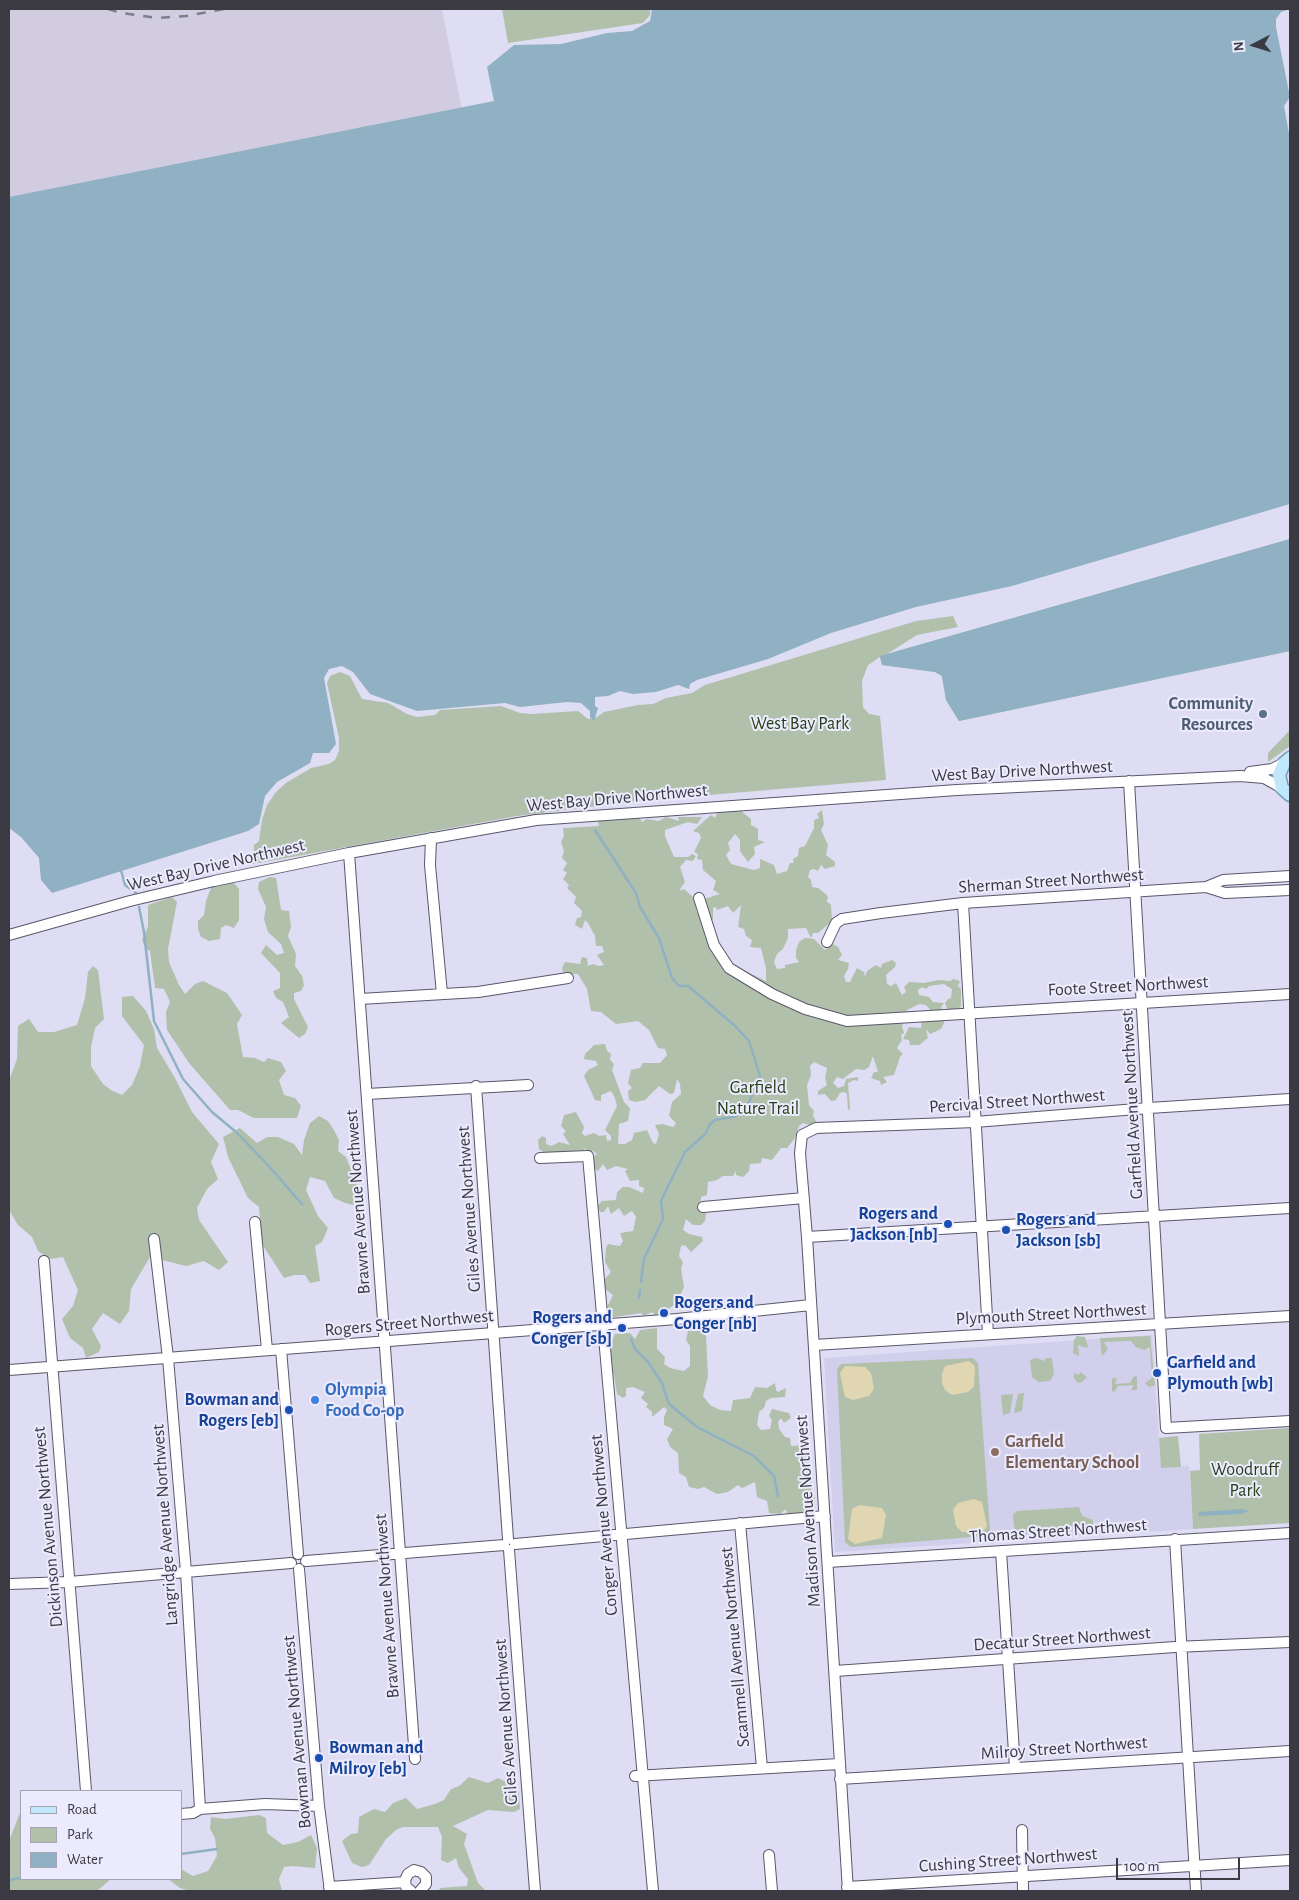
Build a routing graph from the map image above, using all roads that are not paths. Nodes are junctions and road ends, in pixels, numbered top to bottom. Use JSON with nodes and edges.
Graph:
{"nodes":[{"id":1,"x":1287,"y":760,"type":"edge"},
{"id":2,"x":1240,"y":776,"type":"junction"},
{"id":3,"x":1129,"y":781,"type":"junction"},
{"id":4,"x":1287,"y":793,"type":"edge"},
{"id":5,"x":430,"y":838,"type":"junction"},
{"id":6,"x":349,"y":853,"type":"junction"},
{"id":7,"x":1290,"y":876,"type":"edge"},
{"id":8,"x":1206,"y":887,"type":"junction"},
{"id":9,"x":1136,"y":890,"type":"junction"},
{"id":10,"x":1290,"y":890,"type":"edge"},
{"id":11,"x":699,"y":898,"type":"dead end"},
{"id":12,"x":962,"y":903,"type":"junction"},
{"id":13,"x":9,"y":935,"type":"edge"},
{"id":14,"x":826,"y":942,"type":"dead end"},
{"id":15,"x":568,"y":978,"type":"dead end"},
{"id":16,"x":442,"y":994,"type":"junction"},
{"id":17,"x":1290,"y":994,"type":"edge"},
{"id":18,"x":360,"y":999,"type":"junction"},
{"id":19,"x":1143,"y":1002,"type":"junction"},
{"id":20,"x":968,"y":1012,"type":"junction"},
{"id":21,"x":528,"y":1084,"type":"dead end"},
{"id":22,"x":476,"y":1086,"type":"junction"},
{"id":23,"x":367,"y":1094,"type":"junction"},
{"id":24,"x":1290,"y":1099,"type":"edge"},
{"id":25,"x":1149,"y":1108,"type":"junction"},
{"id":26,"x":975,"y":1122,"type":"junction"},
{"id":27,"x":808,"y":1132,"type":"joint"},
{"id":28,"x":540,"y":1158,"type":"dead end"},
{"id":29,"x":804,"y":1198,"type":"junction"},
{"id":30,"x":703,"y":1207,"type":"dead end"},
{"id":31,"x":1290,"y":1208,"type":"edge"},
{"id":32,"x":1154,"y":1215,"type":"junction"},
{"id":33,"x":255,"y":1222,"type":"dead end"},
{"id":34,"x":981,"y":1226,"type":"junction"},
{"id":35,"x":807,"y":1237,"type":"junction"},
{"id":36,"x":154,"y":1239,"type":"dead end"},
{"id":37,"x":44,"y":1261,"type":"dead end"},
{"id":38,"x":811,"y":1305,"type":"junction"},
{"id":39,"x":1290,"y":1316,"type":"edge"},
{"id":40,"x":602,"y":1323,"type":"junction"},
{"id":41,"x":1161,"y":1325,"type":"junction"},
{"id":42,"x":495,"y":1333,"type":"junction"},
{"id":43,"x":988,"y":1334,"type":"junction"},
{"id":44,"x":384,"y":1342,"type":"junction"},
{"id":45,"x":814,"y":1344,"type":"junction"},
{"id":46,"x":281,"y":1349,"type":"junction"},
{"id":47,"x":267,"y":1350,"type":"junction"},
{"id":48,"x":168,"y":1358,"type":"junction"},
{"id":49,"x":50,"y":1366,"type":"junction"},
{"id":50,"x":9,"y":1370,"type":"edge"},
{"id":51,"x":1290,"y":1421,"type":"edge"},
{"id":52,"x":825,"y":1516,"type":"junction"},
{"id":53,"x":740,"y":1523,"type":"junction"},
{"id":54,"x":1290,"y":1533,"type":"edge"},
{"id":55,"x":622,"y":1535,"type":"junction"},
{"id":56,"x":1175,"y":1539,"type":"junction"},
{"id":57,"x":509,"y":1544,"type":"junction"},
{"id":58,"x":1001,"y":1551,"type":"junction"},
{"id":59,"x":399,"y":1554,"type":"junction"},
{"id":60,"x":299,"y":1562,"type":"junction"},
{"id":61,"x":828,"y":1562,"type":"junction"},
{"id":62,"x":186,"y":1572,"type":"junction"},
{"id":63,"x":69,"y":1582,"type":"junction"},
{"id":64,"x":9,"y":1584,"type":"edge"},
{"id":65,"x":1290,"y":1642,"type":"edge"},
{"id":66,"x":1181,"y":1647,"type":"junction"},
{"id":67,"x":1007,"y":1660,"type":"junction"},
{"id":68,"x":835,"y":1671,"type":"junction"},
{"id":69,"x":1290,"y":1751,"type":"edge"},
{"id":70,"x":1187,"y":1756,"type":"junction"},
{"id":71,"x":415,"y":1759,"type":"dead end"},
{"id":72,"x":839,"y":1764,"type":"junction"},
{"id":73,"x":762,"y":1768,"type":"junction"},
{"id":74,"x":1015,"y":1768,"type":"junction"},
{"id":75,"x":639,"y":1776,"type":"junction"},
{"id":76,"x":840,"y":1779,"type":"junction"},
{"id":77,"x":86,"y":1790,"type":"edge"},
{"id":78,"x":319,"y":1806,"type":"junction"},
{"id":79,"x":200,"y":1809,"type":"junction"},
{"id":80,"x":182,"y":1814,"type":"edge"},
{"id":81,"x":1022,"y":1830,"type":"dead end"},
{"id":82,"x":769,"y":1854,"type":"dead end"},
{"id":83,"x":1290,"y":1860,"type":"edge"},
{"id":84,"x":1194,"y":1865,"type":"junction"},
{"id":85,"x":1022,"y":1876,"type":"junction"},
{"id":86,"x":405,"y":1882,"type":"junction"},
{"id":87,"x":330,"y":1889,"type":"edge"},
{"id":88,"x":848,"y":1889,"type":"edge"},
{"id":89,"x":411,"y":1891,"type":"edge"},
{"id":90,"x":420,"y":1891,"type":"edge"},
{"id":91,"x":534,"y":1891,"type":"edge"},
{"id":92,"x":653,"y":1891,"type":"edge"},
{"id":93,"x":772,"y":1891,"type":"edge"},
{"id":94,"x":1023,"y":1891,"type":"edge"},
{"id":95,"x":1196,"y":1891,"type":"edge"}],
"edges":[{"from":1,"to":2,"type":"street","name":"West Bay Drive Northwest"},
{"from":1,"to":4,"type":"main road"},
{"from":2,"to":3,"type":"street","name":"West Bay Drive Northwest"},
{"from":2,"to":4,"type":"street","name":"West Bay Drive Northwest"},
{"from":3,"to":5,"type":"street","name":"West Bay Drive Northwest"},
{"from":3,"to":9,"type":"street","name":"Garfield Avenue Northwest"},
{"from":5,"to":6,"type":"street","name":"West Bay Drive Northwest"},
{"from":5,"to":16,"type":"street"},
{"from":6,"to":13,"type":"street","name":"West Bay Drive Northwest"},
{"from":6,"to":18,"type":"street","name":"Brawne Avenue Northwest"},
{"from":7,"to":8,"type":"street","name":"Sherman Street Northwest"},
{"from":8,"to":9,"type":"street","name":"Sherman Street Northwest"},
{"from":8,"to":10,"type":"street"},
{"from":9,"to":12,"type":"street","name":"Sherman Street Northwest"},
{"from":9,"to":19,"type":"street","name":"Garfield Avenue Northwest"},
{"from":11,"to":20,"type":"street","name":"Foote Street Northwest"},
{"from":12,"to":14,"type":"street","name":"Sherman Street Northwest"},
{"from":12,"to":20,"type":"street"},
{"from":15,"to":16,"type":"street"},
{"from":16,"to":18,"type":"street"},
{"from":17,"to":19,"type":"street","name":"Foote Street Northwest"},
{"from":18,"to":23,"type":"street","name":"Brawne Avenue Northwest"},
{"from":19,"to":20,"type":"street","name":"Foote Street Northwest"},
{"from":19,"to":25,"type":"street","name":"Garfield Avenue Northwest"},
{"from":20,"to":26,"type":"street"},
{"from":21,"to":22,"type":"street"},
{"from":22,"to":23,"type":"street"},
{"from":22,"to":42,"type":"street","name":"Giles Avenue Northwest"},
{"from":23,"to":44,"type":"street","name":"Brawne Avenue Northwest"},
{"from":24,"to":25,"type":"street","name":"Percival Street Northwest"},
{"from":25,"to":26,"type":"street","name":"Percival Street Northwest"},
{"from":25,"to":32,"type":"street","name":"Garfield Avenue Northwest"},
{"from":26,"to":27,"type":"street","name":"Percival Street Northwest"},
{"from":26,"to":34,"type":"street"},
{"from":27,"to":29,"type":"street","name":"Madison Avenue Northwest"},
{"from":28,"to":40,"type":"street","name":"Conger Avenue Northwest"},
{"from":29,"to":30,"type":"street"},
{"from":29,"to":35,"type":"street","name":"Madison Avenue Northwest"},
{"from":31,"to":32,"type":"street"},
{"from":32,"to":34,"type":"street"},
{"from":32,"to":41,"type":"street","name":"Garfield Avenue Northwest"},
{"from":33,"to":47,"type":"street"},
{"from":34,"to":35,"type":"street"},
{"from":34,"to":43,"type":"street"},
{"from":35,"to":38,"type":"street","name":"Madison Avenue Northwest"},
{"from":36,"to":48,"type":"street","name":"Langridge Avenue Northwest"},
{"from":37,"to":49,"type":"street","name":"Dickinson Avenue Northwest"},
{"from":38,"to":40,"type":"street","name":"Rogers Street Northwest"},
{"from":38,"to":45,"type":"street","name":"Madison Avenue Northwest"},
{"from":39,"to":41,"type":"street","name":"Plymouth Street Northwest"},
{"from":40,"to":42,"type":"street","name":"Rogers Street Northwest"},
{"from":40,"to":55,"type":"street","name":"Conger Avenue Northwest"},
{"from":41,"to":43,"type":"street","name":"Plymouth Street Northwest"},
{"from":41,"to":51,"type":"street","name":"Garfield Avenue Northwest"},
{"from":42,"to":44,"type":"street","name":"Rogers Street Northwest"},
{"from":42,"to":57,"type":"street","name":"Giles Avenue Northwest"},
{"from":43,"to":45,"type":"street","name":"Plymouth Street Northwest"},
{"from":44,"to":46,"type":"street","name":"Rogers Street Northwest"},
{"from":44,"to":59,"type":"street","name":"Brawne Avenue Northwest"},
{"from":45,"to":52,"type":"street","name":"Madison Avenue Northwest"},
{"from":46,"to":47,"type":"street","name":"Rogers Street Northwest"},
{"from":46,"to":60,"type":"street","name":"Bowman Avenue Northwest"},
{"from":47,"to":48,"type":"street","name":"Rogers Street Northwest"},
{"from":48,"to":49,"type":"street","name":"Rogers Street Northwest"},
{"from":48,"to":62,"type":"street","name":"Langridge Avenue Northwest"},
{"from":49,"to":50,"type":"street","name":"Rogers Street Northwest"},
{"from":49,"to":63,"type":"street","name":"Dickinson Avenue Northwest"},
{"from":52,"to":53,"type":"street"},
{"from":52,"to":61,"type":"street","name":"Madison Avenue Northwest"},
{"from":53,"to":55,"type":"street"},
{"from":53,"to":73,"type":"street","name":"Scammell Avenue Northwest"},
{"from":54,"to":56,"type":"street","name":"Thomas Street Northwest"},
{"from":55,"to":57,"type":"street"},
{"from":55,"to":75,"type":"street","name":"Conger Avenue Northwest"},
{"from":56,"to":58,"type":"street","name":"Thomas Street Northwest"},
{"from":56,"to":66,"type":"street"},
{"from":57,"to":59,"type":"street"},
{"from":57,"to":91,"type":"street","name":"Giles Avenue Northwest"},
{"from":58,"to":61,"type":"street","name":"Thomas Street Northwest"},
{"from":58,"to":67,"type":"street"},
{"from":59,"to":60,"type":"street"},
{"from":59,"to":71,"type":"street","name":"Brawne Avenue Northwest"},
{"from":60,"to":62,"type":"street"},
{"from":60,"to":78,"type":"street","name":"Bowman Avenue Northwest"},
{"from":61,"to":68,"type":"street","name":"Madison Avenue Northwest"},
{"from":62,"to":63,"type":"street"},
{"from":62,"to":79,"type":"street","name":"Langridge Avenue Northwest"},
{"from":63,"to":64,"type":"street"},
{"from":63,"to":77,"type":"street","name":"Dickinson Avenue Northwest"},
{"from":65,"to":66,"type":"street","name":"Decatur Street Northwest"},
{"from":66,"to":67,"type":"street","name":"Decatur Street Northwest"},
{"from":66,"to":70,"type":"street"},
{"from":67,"to":68,"type":"street","name":"Decatur Street Northwest"},
{"from":67,"to":74,"type":"street"},
{"from":68,"to":72,"type":"street","name":"Madison Avenue Northwest"},
{"from":69,"to":70,"type":"street","name":"Milroy Street Northwest"},
{"from":70,"to":74,"type":"street","name":"Milroy Street Northwest"},
{"from":70,"to":84,"type":"street"},
{"from":72,"to":73,"type":"street"},
{"from":72,"to":76,"type":"street","name":"Madison Avenue Northwest"},
{"from":73,"to":75,"type":"street"},
{"from":74,"to":76,"type":"street","name":"Milroy Street Northwest"},
{"from":75,"to":92,"type":"street","name":"Conger Avenue Northwest"},
{"from":76,"to":88,"type":"street","name":"Madison Avenue Northwest"},
{"from":78,"to":79,"type":"street"},
{"from":78,"to":87,"type":"street","name":"Bowman Avenue Northwest"},
{"from":79,"to":80,"type":"street"},
{"from":81,"to":85,"type":"street"},
{"from":82,"to":93,"type":"street"},
{"from":83,"to":84,"type":"street","name":"Cushing Street Northwest"},
{"from":84,"to":85,"type":"street","name":"Cushing Street Northwest"},
{"from":84,"to":95,"type":"street"},
{"from":85,"to":88,"type":"street","name":"Cushing Street Northwest"},
{"from":85,"to":94,"type":"street"},
{"from":86,"to":87,"type":"street"},
{"from":86,"to":89,"type":"street"},
{"from":86,"to":90,"type":"street"}]}
